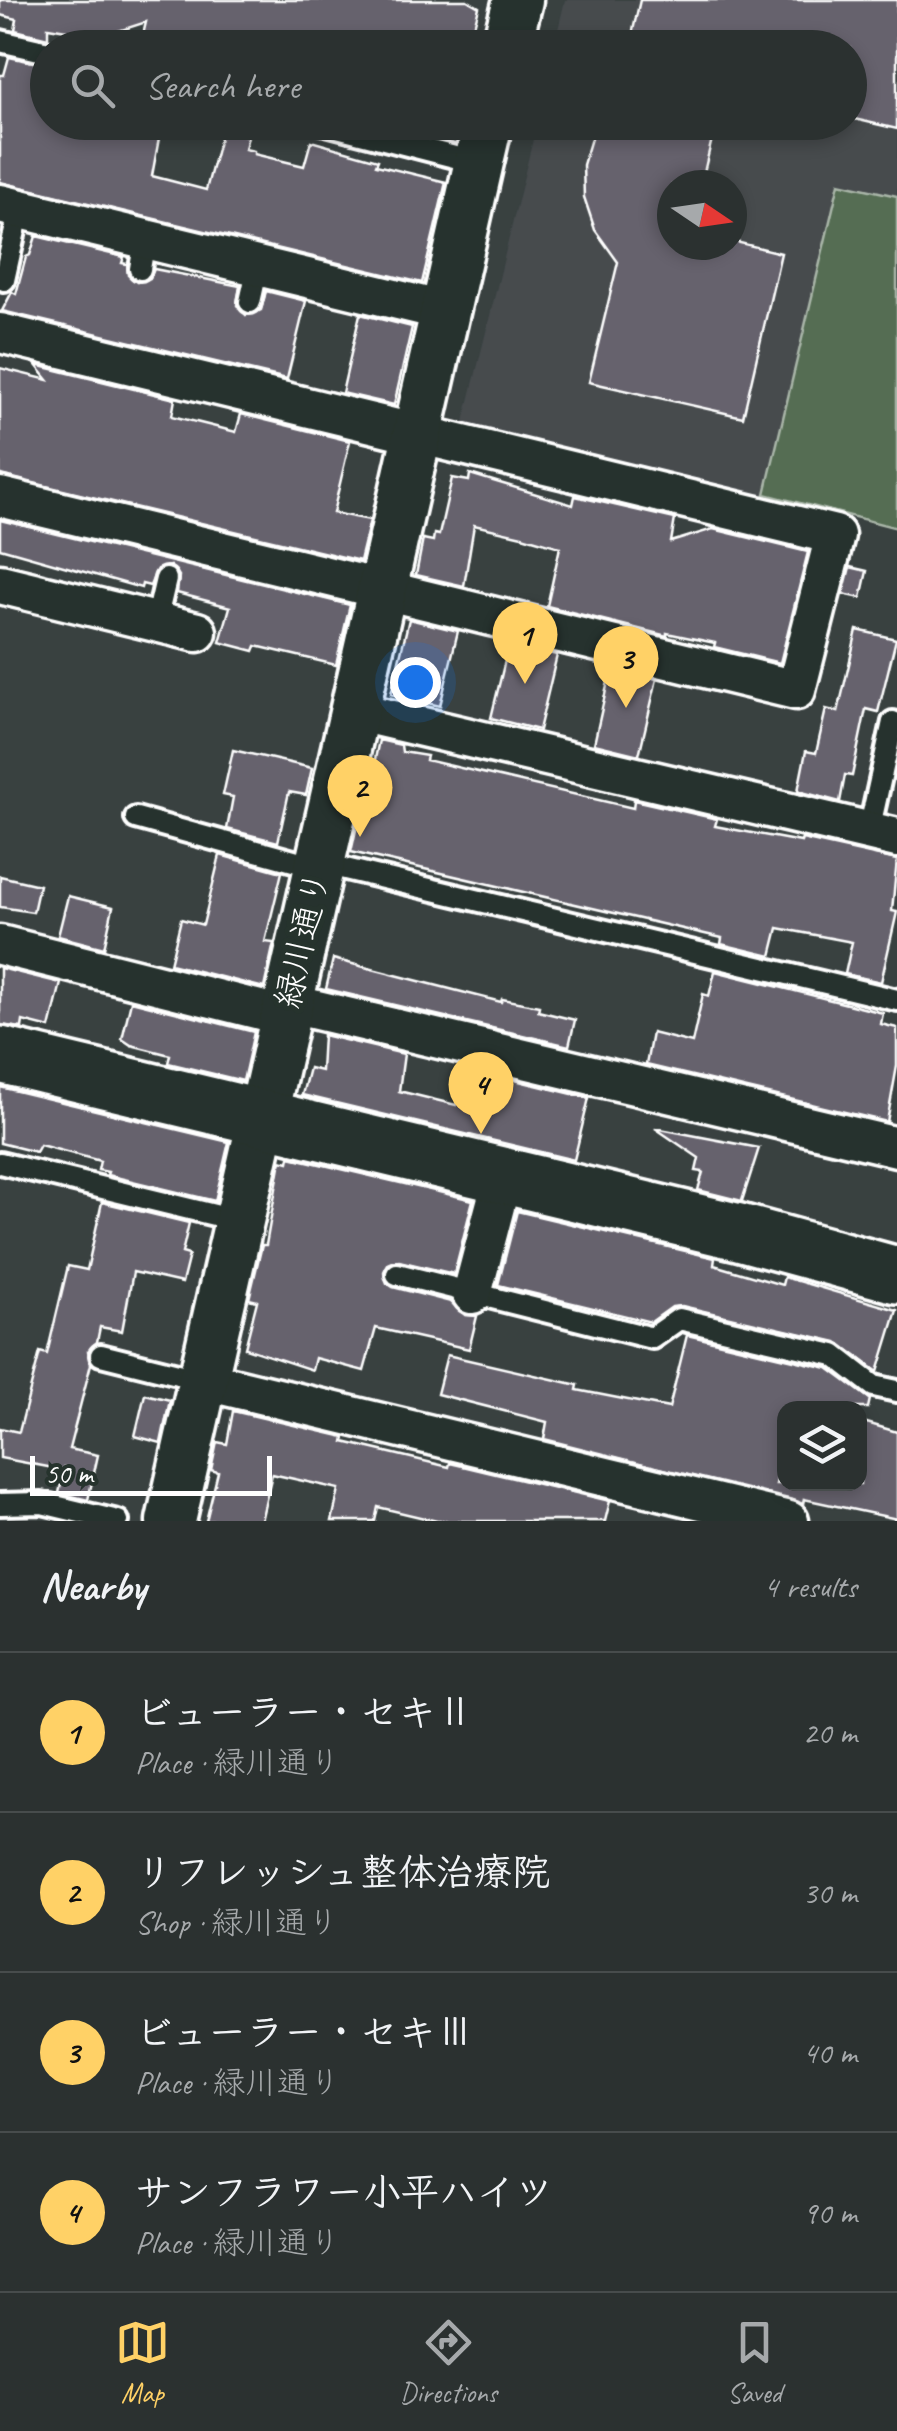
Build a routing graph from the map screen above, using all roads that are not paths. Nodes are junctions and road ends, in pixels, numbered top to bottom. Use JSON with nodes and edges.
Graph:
{"nodes":[{"id":1,"x":518,"y":0,"type":"edge"},
{"id":2,"x":510,"y":30,"type":"edge"},
{"id":3,"x":0,"y":41,"type":"edge"},
{"id":4,"x":30,"y":48,"type":"edge"},
{"id":5,"x":483,"y":143,"type":"edge"},
{"id":6,"x":10,"y":206,"type":"edge"},
{"id":7,"x":4,"y":280,"type":"dead end"},
{"id":8,"x":444,"y":311,"type":"junction"},
{"id":9,"x":0,"y":333,"type":"edge"},
{"id":10,"x":416,"y":434,"type":"junction"},
{"id":11,"x":0,"y":497,"type":"edge"},
{"id":12,"x":166,"y":580,"type":"dead end"},
{"id":13,"x":0,"y":584,"type":"edge"},
{"id":14,"x":381,"y":590,"type":"junction"},
{"id":15,"x":156,"y":622,"type":"junction"},
{"id":16,"x":196,"y":632,"type":"dead end"},
{"id":17,"x":354,"y":711,"type":"junction"},
{"id":18,"x":893,"y":722,"type":"dead end"},
{"id":19,"x":136,"y":818,"type":"dead end"},
{"id":20,"x":883,"y":834,"type":"edge"},
{"id":21,"x":320,"y":865,"type":"junction"},
{"id":22,"x":0,"y":945,"type":"edge"},
{"id":23,"x":897,"y":1000,"type":"edge"},
{"id":24,"x":286,"y":1010,"type":"junction"},
{"id":25,"x":0,"y":1055,"type":"edge"},
{"id":26,"x":262,"y":1120,"type":"junction"},
{"id":27,"x":897,"y":1147,"type":"edge"},
{"id":28,"x":0,"y":1164,"type":"edge"},
{"id":29,"x":503,"y":1176,"type":"junction"},
{"id":30,"x":239,"y":1221,"type":"junction"},
{"id":31,"x":397,"y":1274,"type":"dead end"},
{"id":32,"x":897,"y":1275,"type":"edge"},
{"id":33,"x":472,"y":1294,"type":"junction"},
{"id":34,"x":101,"y":1355,"type":"dead end"},
{"id":35,"x":202,"y":1380,"type":"junction"},
{"id":36,"x":897,"y":1392,"type":"edge"},
{"id":37,"x":0,"y":1504,"type":"edge"},
{"id":38,"x":118,"y":1521,"type":"edge"},
{"id":39,"x":171,"y":1521,"type":"edge"},
{"id":40,"x":789,"y":1521,"type":"edge"}],
"edges":[{"from":1,"to":2,"type":"street"},
{"from":3,"to":4,"type":"lane"},
{"from":5,"to":8,"type":"street","name":"緑川通り"},
{"from":6,"to":7,"type":"lane"},
{"from":6,"to":8,"type":"street"},
{"from":8,"to":10,"type":"street","name":"緑川通り"},
{"from":9,"to":10,"type":"street"},
{"from":10,"to":14,"type":"street","name":"緑川通り"},
{"from":10,"to":14,"type":"street"},
{"from":11,"to":14,"type":"street"},
{"from":12,"to":15,"type":"lane"},
{"from":13,"to":15,"type":"street"},
{"from":14,"to":17,"type":"street","name":"緑川通り"},
{"from":15,"to":16,"type":"street"},
{"from":17,"to":20,"type":"street"},
{"from":17,"to":21,"type":"street","name":"緑川通り"},
{"from":18,"to":20,"type":"lane"},
{"from":19,"to":21,"type":"lane"},
{"from":21,"to":23,"type":"lane"},
{"from":21,"to":24,"type":"street","name":"緑川通り"},
{"from":22,"to":24,"type":"street"},
{"from":24,"to":26,"type":"street","name":"緑川通り"},
{"from":24,"to":27,"type":"street"},
{"from":25,"to":26,"type":"main road"},
{"from":26,"to":29,"type":"main road"},
{"from":26,"to":30,"type":"street","name":"緑川通り"},
{"from":28,"to":30,"type":"lane"},
{"from":29,"to":32,"type":"main road"},
{"from":29,"to":33,"type":"street"},
{"from":30,"to":35,"type":"street","name":"緑川通り"},
{"from":31,"to":33,"type":"lane"},
{"from":33,"to":36,"type":"lane"},
{"from":34,"to":35,"type":"lane"},
{"from":35,"to":39,"type":"street","name":"緑川通り"},
{"from":35,"to":40,"type":"street"},
{"from":37,"to":38,"type":"lane"}]}
